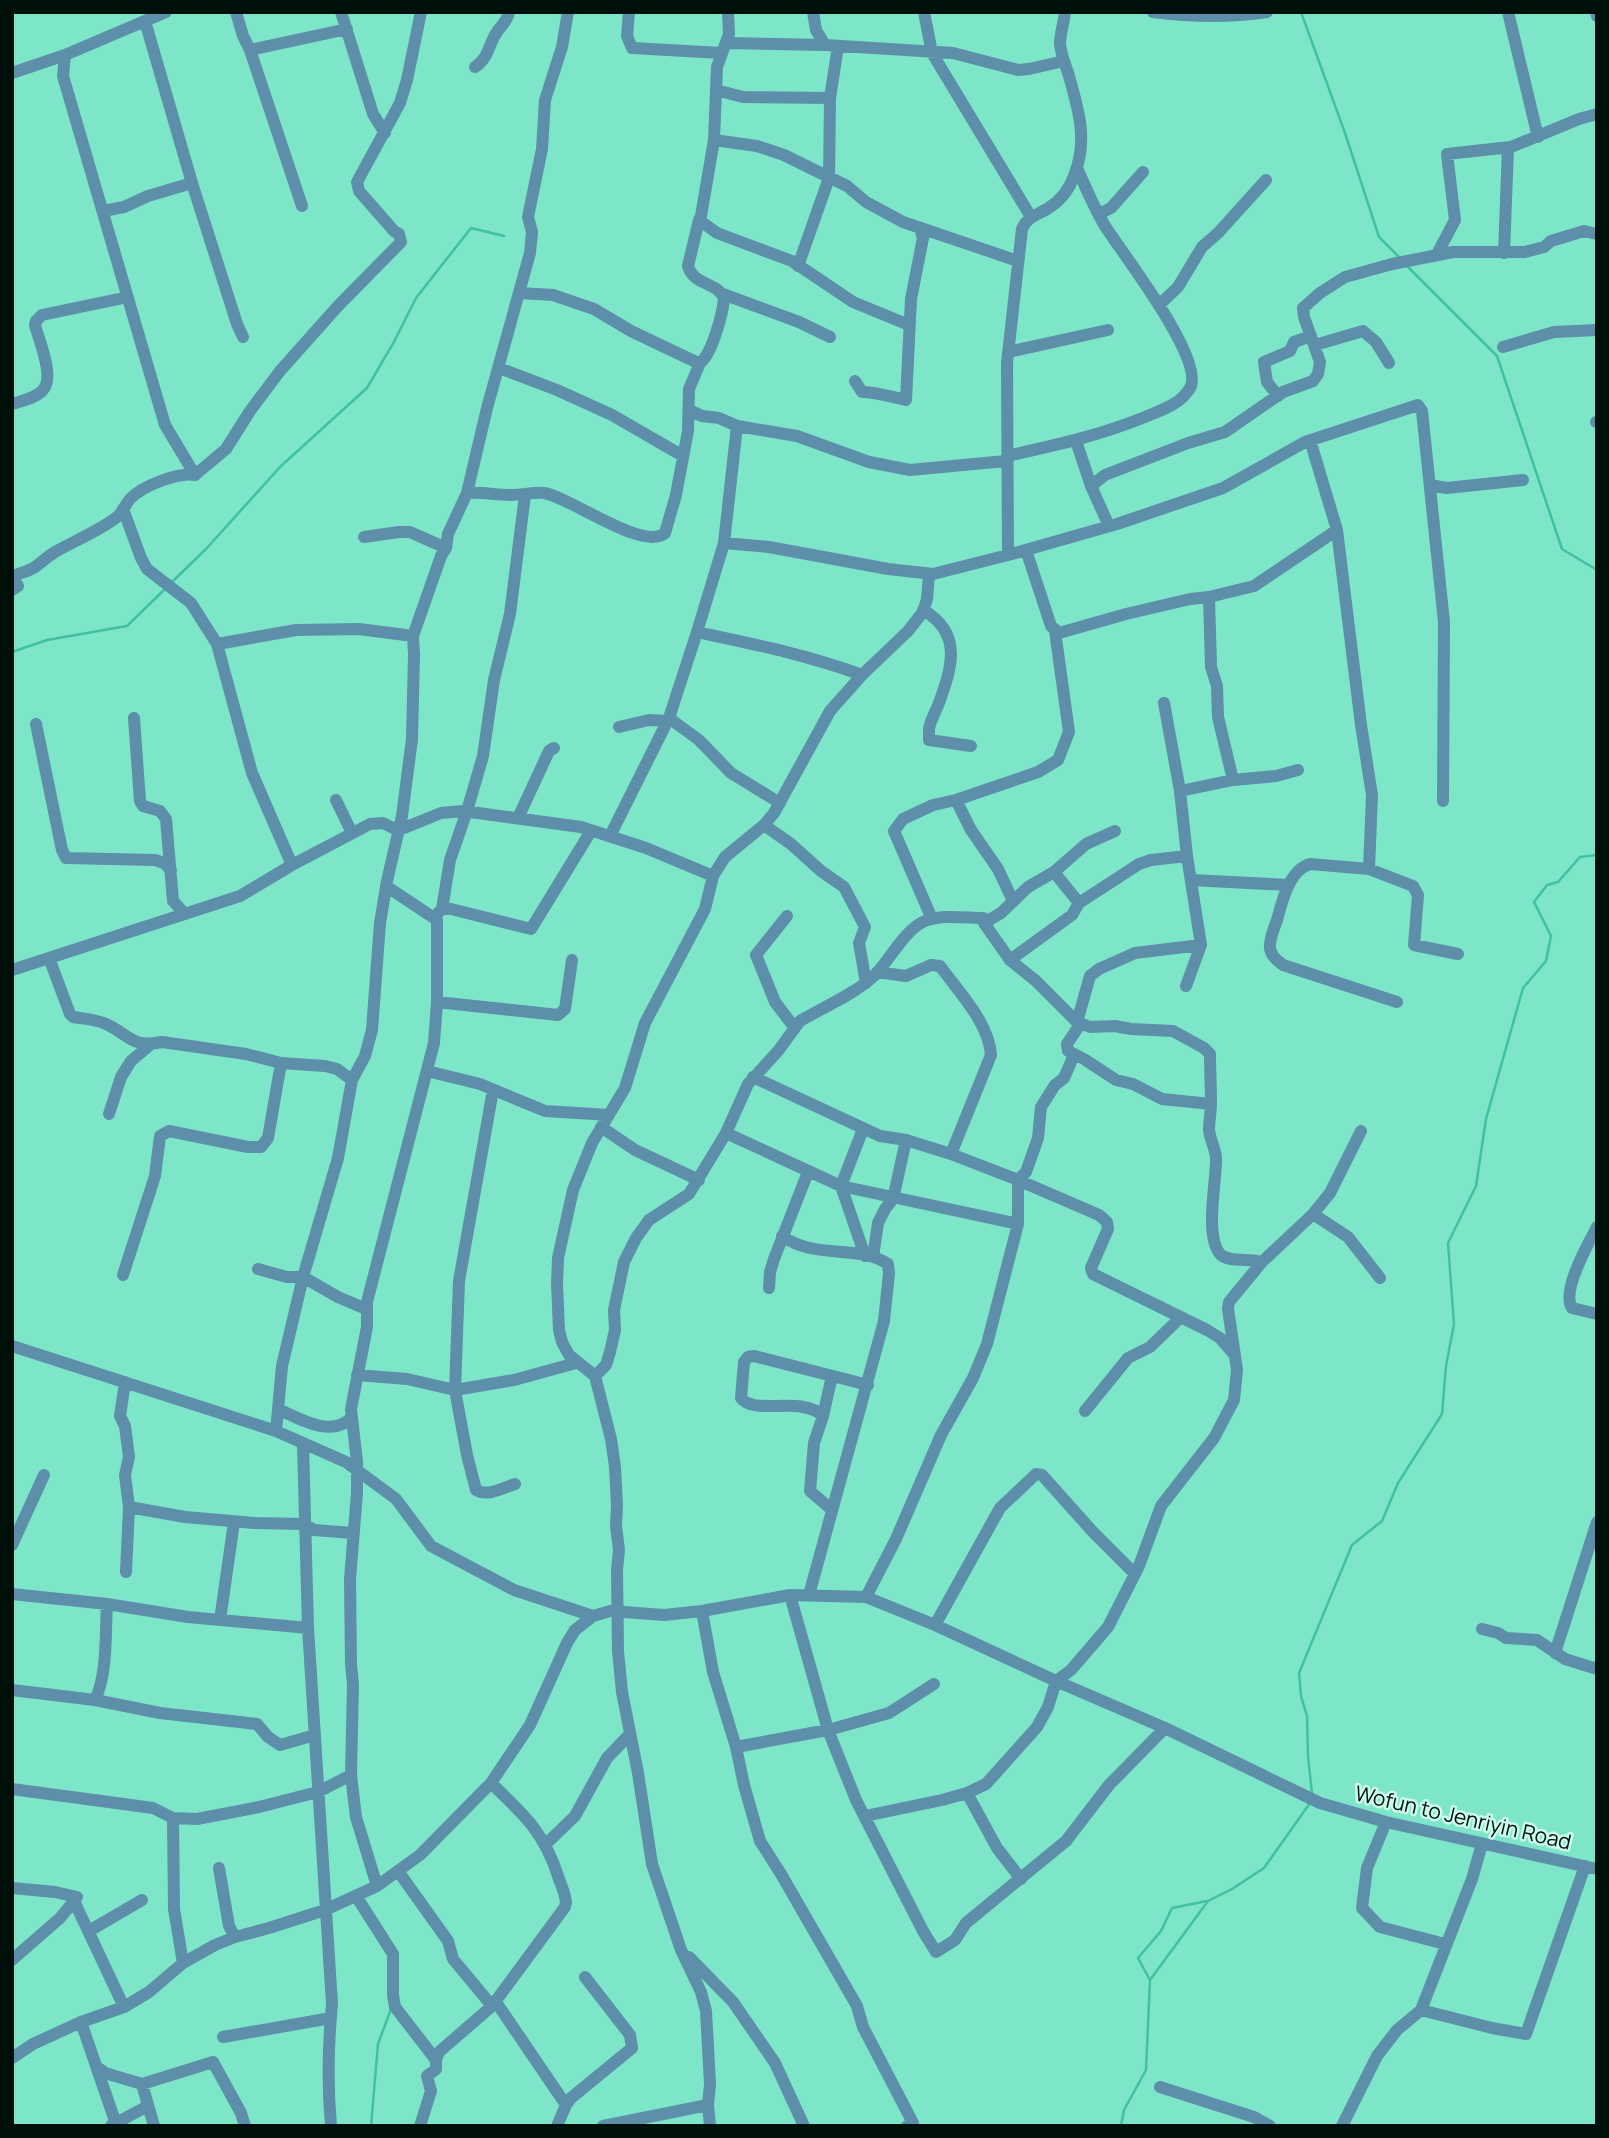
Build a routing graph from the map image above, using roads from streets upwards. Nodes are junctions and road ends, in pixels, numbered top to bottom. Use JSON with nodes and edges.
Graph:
{"nodes":[{"id":1,"x":166,"y":12,"type":"edge"},
{"id":2,"x":236,"y":12,"type":"edge"},
{"id":3,"x":341,"y":12,"type":"edge"},
{"id":4,"x":421,"y":12,"type":"edge"},
{"id":5,"x":509,"y":12,"type":"edge"},
{"id":6,"x":568,"y":12,"type":"edge"},
{"id":7,"x":629,"y":12,"type":"edge"},
{"id":8,"x":728,"y":12,"type":"edge"},
{"id":9,"x":813,"y":12,"type":"edge"},
{"id":10,"x":924,"y":12,"type":"edge"},
{"id":11,"x":1065,"y":12,"type":"edge"},
{"id":12,"x":1153,"y":12,"type":"edge"},
{"id":13,"x":1267,"y":12,"type":"edge"},
{"id":14,"x":1508,"y":12,"type":"edge"},
{"id":15,"x":145,"y":21,"type":"junction"},
{"id":16,"x":348,"y":29,"type":"junction"},
{"id":17,"x":832,"y":46,"type":"junction"},
{"id":18,"x":724,"y":48,"type":"junction"},
{"id":19,"x":250,"y":50,"type":"junction"},
{"id":20,"x":932,"y":52,"type":"junction"},
{"id":21,"x":65,"y":55,"type":"junction"},
{"id":22,"x":1064,"y":61,"type":"junction"},
{"id":23,"x":475,"y":67,"type":"dead end"},
{"id":24,"x":12,"y":73,"type":"edge"},
{"id":25,"x":716,"y":90,"type":"junction"},
{"id":26,"x":830,"y":98,"type":"junction"},
{"id":27,"x":1597,"y":114,"type":"edge"},
{"id":28,"x":384,"y":133,"type":"junction"},
{"id":29,"x":1538,"y":137,"type":"junction"},
{"id":30,"x":714,"y":140,"type":"junction"},
{"id":31,"x":1508,"y":148,"type":"junction"},
{"id":32,"x":1077,"y":168,"type":"junction"},
{"id":33,"x":1143,"y":172,"type":"dead end"},
{"id":34,"x":829,"y":178,"type":"junction"},
{"id":35,"x":1266,"y":180,"type":"dead end"},
{"id":36,"x":192,"y":183,"type":"junction"},
{"id":37,"x":302,"y":206,"type":"dead end"},
{"id":38,"x":103,"y":211,"type":"junction"},
{"id":39,"x":1099,"y":214,"type":"junction"},
{"id":40,"x":1031,"y":217,"type":"junction"},
{"id":41,"x":699,"y":220,"type":"junction"},
{"id":42,"x":920,"y":229,"type":"junction"},
{"id":43,"x":1597,"y":234,"type":"edge"},
{"id":44,"x":1504,"y":253,"type":"junction"},
{"id":45,"x":1437,"y":254,"type":"junction"},
{"id":46,"x":1018,"y":261,"type":"junction"},
{"id":47,"x":798,"y":266,"type":"junction"},
{"id":48,"x":520,"y":293,"type":"junction"},
{"id":49,"x":723,"y":294,"type":"junction"},
{"id":50,"x":128,"y":297,"type":"junction"},
{"id":51,"x":1159,"y":305,"type":"junction"},
{"id":52,"x":909,"y":325,"type":"junction"},
{"id":53,"x":1108,"y":330,"type":"dead end"},
{"id":54,"x":1597,"y":330,"type":"edge"},
{"id":55,"x":243,"y":337,"type":"dead end"},
{"id":56,"x":830,"y":337,"type":"dead end"},
{"id":57,"x":1313,"y":340,"type":"junction"},
{"id":58,"x":1503,"y":347,"type":"dead end"},
{"id":59,"x":1008,"y":352,"type":"junction"},
{"id":60,"x":700,"y":363,"type":"junction"},
{"id":61,"x":1389,"y":363,"type":"dead end"},
{"id":62,"x":499,"y":368,"type":"junction"},
{"id":63,"x":855,"y":381,"type":"dead end"},
{"id":64,"x":1278,"y":396,"type":"junction"},
{"id":65,"x":12,"y":404,"type":"edge"},
{"id":66,"x":689,"y":410,"type":"junction"},
{"id":67,"x":737,"y":426,"type":"junction"},
{"id":68,"x":1310,"y":440,"type":"junction"},
{"id":69,"x":1076,"y":441,"type":"junction"},
{"id":70,"x":682,"y":456,"type":"junction"},
{"id":71,"x":1006,"y":458,"type":"junction"},
{"id":72,"x":195,"y":475,"type":"junction"},
{"id":73,"x":1523,"y":480,"type":"dead end"},
{"id":74,"x":1430,"y":485,"type":"junction"},
{"id":75,"x":1091,"y":486,"type":"junction"},
{"id":76,"x":467,"y":493,"type":"junction"},
{"id":77,"x":525,"y":495,"type":"junction"},
{"id":78,"x":123,"y":509,"type":"junction"},
{"id":79,"x":1109,"y":526,"type":"junction"},
{"id":80,"x":1337,"y":530,"type":"junction"},
{"id":81,"x":364,"y":537,"type":"dead end"},
{"id":82,"x":724,"y":543,"type":"junction"},
{"id":83,"x":446,"y":548,"type":"junction"},
{"id":84,"x":1026,"y":550,"type":"junction"},
{"id":85,"x":1008,"y":555,"type":"junction"},
{"id":86,"x":929,"y":574,"type":"junction"},
{"id":87,"x":12,"y":590,"type":"edge"},
{"id":88,"x":1209,"y":597,"type":"junction"},
{"id":89,"x":923,"y":610,"type":"junction"},
{"id":90,"x":1055,"y":631,"type":"junction"},
{"id":91,"x":697,"y":632,"type":"junction"},
{"id":92,"x":413,"y":636,"type":"junction"},
{"id":93,"x":217,"y":644,"type":"junction"},
{"id":94,"x":862,"y":675,"type":"junction"},
{"id":95,"x":1164,"y":703,"type":"dead end"},
{"id":96,"x":134,"y":718,"type":"dead end"},
{"id":97,"x":668,"y":719,"type":"junction"},
{"id":98,"x":36,"y":724,"type":"dead end"},
{"id":99,"x":619,"y":727,"type":"dead end"},
{"id":100,"x":971,"y":746,"type":"dead end"},
{"id":101,"x":554,"y":748,"type":"dead end"},
{"id":102,"x":1297,"y":770,"type":"dead end"},
{"id":103,"x":1233,"y":780,"type":"junction"},
{"id":104,"x":1180,"y":791,"type":"junction"},
{"id":105,"x":336,"y":800,"type":"dead end"},
{"id":106,"x":956,"y":800,"type":"junction"},
{"id":107,"x":1443,"y":801,"type":"dead end"},
{"id":108,"x":780,"y":803,"type":"junction"},
{"id":109,"x":467,"y":811,"type":"junction"},
{"id":110,"x":518,"y":818,"type":"junction"},
{"id":111,"x":764,"y":825,"type":"junction"},
{"id":112,"x":400,"y":828,"type":"junction"},
{"id":113,"x":591,"y":831,"type":"junction"},
{"id":114,"x":1115,"y":831,"type":"dead end"},
{"id":115,"x":352,"y":834,"type":"junction"},
{"id":116,"x":610,"y":836,"type":"junction"},
{"id":117,"x":1187,"y":856,"type":"junction"},
{"id":118,"x":292,"y":866,"type":"junction"},
{"id":119,"x":1369,"y":869,"type":"junction"},
{"id":120,"x":171,"y":870,"type":"junction"},
{"id":121,"x":1054,"y":872,"type":"junction"},
{"id":122,"x":713,"y":876,"type":"junction"},
{"id":123,"x":1191,"y":880,"type":"junction"},
{"id":124,"x":1289,"y":885,"type":"junction"},
{"id":125,"x":386,"y":886,"type":"junction"},
{"id":126,"x":1013,"y":901,"type":"junction"},
{"id":127,"x":1079,"y":903,"type":"junction"},
{"id":128,"x":185,"y":914,"type":"junction"},
{"id":129,"x":440,"y":914,"type":"junction"},
{"id":130,"x":787,"y":916,"type":"dead end"},
{"id":131,"x":932,"y":919,"type":"junction"},
{"id":132,"x":984,"y":923,"type":"junction"},
{"id":133,"x":1201,"y":945,"type":"junction"},
{"id":134,"x":1458,"y":954,"type":"dead end"},
{"id":135,"x":49,"y":958,"type":"junction"},
{"id":136,"x":572,"y":960,"type":"dead end"},
{"id":137,"x":1010,"y":960,"type":"junction"},
{"id":138,"x":12,"y":970,"type":"edge"},
{"id":139,"x":877,"y":972,"type":"junction"},
{"id":140,"x":866,"y":983,"type":"junction"},
{"id":141,"x":1186,"y":986,"type":"dead end"},
{"id":142,"x":437,"y":1002,"type":"junction"},
{"id":143,"x":1397,"y":1002,"type":"dead end"},
{"id":144,"x":1079,"y":1023,"type":"junction"},
{"id":145,"x":794,"y":1027,"type":"junction"},
{"id":146,"x":150,"y":1045,"type":"junction"},
{"id":147,"x":1074,"y":1055,"type":"junction"},
{"id":148,"x":281,"y":1063,"type":"junction"},
{"id":149,"x":427,"y":1071,"type":"junction"},
{"id":150,"x":753,"y":1077,"type":"junction"},
{"id":151,"x":352,"y":1080,"type":"junction"},
{"id":152,"x":493,"y":1090,"type":"junction"},
{"id":153,"x":1211,"y":1104,"type":"junction"},
{"id":154,"x":109,"y":1114,"type":"dead end"},
{"id":155,"x":609,"y":1115,"type":"junction"},
{"id":156,"x":601,"y":1127,"type":"junction"},
{"id":157,"x":863,"y":1129,"type":"junction"},
{"id":158,"x":1360,"y":1131,"type":"dead end"},
{"id":159,"x":726,"y":1133,"type":"junction"},
{"id":160,"x":906,"y":1140,"type":"junction"},
{"id":161,"x":951,"y":1154,"type":"junction"},
{"id":162,"x":808,"y":1172,"type":"junction"},
{"id":163,"x":699,"y":1180,"type":"junction"},
{"id":164,"x":1018,"y":1180,"type":"junction"},
{"id":165,"x":841,"y":1186,"type":"junction"},
{"id":166,"x":893,"y":1199,"type":"junction"},
{"id":167,"x":1313,"y":1213,"type":"junction"},
{"id":168,"x":1018,"y":1224,"type":"junction"},
{"id":169,"x":1597,"y":1227,"type":"edge"},
{"id":170,"x":782,"y":1236,"type":"junction"},
{"id":171,"x":869,"y":1256,"type":"junction"},
{"id":172,"x":1262,"y":1262,"type":"junction"},
{"id":173,"x":258,"y":1269,"type":"dead end"},
{"id":174,"x":123,"y":1275,"type":"dead end"},
{"id":175,"x":303,"y":1277,"type":"junction"},
{"id":176,"x":1380,"y":1278,"type":"dead end"},
{"id":177,"x":769,"y":1288,"type":"dead end"},
{"id":178,"x":366,"y":1309,"type":"junction"},
{"id":179,"x":1597,"y":1314,"type":"edge"},
{"id":180,"x":1181,"y":1317,"type":"junction"},
{"id":181,"x":12,"y":1346,"type":"edge"},
{"id":182,"x":1234,"y":1354,"type":"junction"},
{"id":183,"x":576,"y":1363,"type":"junction"},
{"id":184,"x":357,"y":1376,"type":"junction"},
{"id":185,"x":595,"y":1376,"type":"junction"},
{"id":186,"x":832,"y":1376,"type":"junction"},
{"id":187,"x":125,"y":1382,"type":"junction"},
{"id":188,"x":868,"y":1385,"type":"junction"},
{"id":189,"x":455,"y":1390,"type":"junction"},
{"id":190,"x":278,"y":1409,"type":"junction"},
{"id":191,"x":1085,"y":1411,"type":"dead end"},
{"id":192,"x":823,"y":1416,"type":"junction"},
{"id":193,"x":351,"y":1419,"type":"junction"},
{"id":194,"x":276,"y":1431,"type":"junction"},
{"id":195,"x":303,"y":1444,"type":"junction"},
{"id":196,"x":357,"y":1469,"type":"junction"},
{"id":197,"x":44,"y":1475,"type":"dead end"},
{"id":198,"x":515,"y":1485,"type":"dead end"},
{"id":199,"x":129,"y":1507,"type":"junction"},
{"id":200,"x":831,"y":1509,"type":"junction"},
{"id":201,"x":234,"y":1521,"type":"junction"},
{"id":202,"x":1597,"y":1522,"type":"edge"},
{"id":203,"x":304,"y":1524,"type":"junction"},
{"id":204,"x":353,"y":1533,"type":"junction"},
{"id":205,"x":12,"y":1545,"type":"edge"},
{"id":206,"x":126,"y":1572,"type":"dead end"},
{"id":207,"x":1135,"y":1574,"type":"junction"},
{"id":208,"x":12,"y":1594,"type":"edge"},
{"id":209,"x":790,"y":1595,"type":"junction"},
{"id":210,"x":809,"y":1595,"type":"junction"},
{"id":211,"x":866,"y":1597,"type":"junction"},
{"id":212,"x":107,"y":1604,"type":"junction"},
{"id":213,"x":617,"y":1609,"type":"junction"},
{"id":214,"x":702,"y":1611,"type":"junction"},
{"id":215,"x":593,"y":1616,"type":"junction"},
{"id":216,"x":220,"y":1620,"type":"junction"},
{"id":217,"x":935,"y":1625,"type":"junction"},
{"id":218,"x":308,"y":1628,"type":"junction"},
{"id":219,"x":1482,"y":1629,"type":"dead end"},
{"id":220,"x":1555,"y":1653,"type":"junction"},
{"id":221,"x":1597,"y":1669,"type":"edge"},
{"id":222,"x":1056,"y":1681,"type":"junction"},
{"id":223,"x":934,"y":1684,"type":"dead end"},
{"id":224,"x":12,"y":1690,"type":"edge"},
{"id":225,"x":95,"y":1700,"type":"junction"},
{"id":226,"x":1165,"y":1728,"type":"junction"},
{"id":227,"x":828,"y":1730,"type":"junction"},
{"id":228,"x":630,"y":1734,"type":"junction"},
{"id":229,"x":315,"y":1735,"type":"junction"},
{"id":230,"x":736,"y":1747,"type":"junction"},
{"id":231,"x":351,"y":1775,"type":"junction"},
{"id":232,"x":491,"y":1783,"type":"junction"},
{"id":233,"x":12,"y":1789,"type":"edge"},
{"id":234,"x":318,"y":1792,"type":"junction"},
{"id":235,"x":967,"y":1793,"type":"junction"},
{"id":236,"x":864,"y":1816,"type":"junction"},
{"id":237,"x":173,"y":1818,"type":"junction"},
{"id":238,"x":1386,"y":1822,"type":"junction"},
{"id":239,"x":546,"y":1844,"type":"junction"},
{"id":240,"x":1482,"y":1844,"type":"junction"},
{"id":241,"x":1591,"y":1867,"type":"edge"},
{"id":242,"x":219,"y":1868,"type":"dead end"},
{"id":243,"x":398,"y":1871,"type":"junction"},
{"id":244,"x":1021,"y":1879,"type":"junction"},
{"id":245,"x":377,"y":1886,"type":"junction"},
{"id":246,"x":12,"y":1888,"type":"edge"},
{"id":247,"x":356,"y":1896,"type":"junction"},
{"id":248,"x":142,"y":1900,"type":"dead end"},
{"id":249,"x":74,"y":1901,"type":"junction"},
{"id":250,"x":325,"y":1910,"type":"junction"},
{"id":251,"x":89,"y":1931,"type":"junction"},
{"id":252,"x":235,"y":1937,"type":"junction"},
{"id":253,"x":1445,"y":1944,"type":"junction"},
{"id":254,"x":681,"y":1950,"type":"junction"},
{"id":255,"x":12,"y":1960,"type":"edge"},
{"id":256,"x":183,"y":1963,"type":"junction"},
{"id":257,"x":585,"y":1977,"type":"dead end"},
{"id":258,"x":494,"y":2004,"type":"junction"},
{"id":259,"x":124,"y":2007,"type":"junction"},
{"id":260,"x":1421,"y":2010,"type":"junction"},
{"id":261,"x":331,"y":2018,"type":"junction"},
{"id":262,"x":81,"y":2022,"type":"junction"},
{"id":263,"x":223,"y":2038,"type":"dead end"},
{"id":264,"x":12,"y":2058,"type":"edge"},
{"id":265,"x":436,"y":2060,"type":"junction"},
{"id":266,"x":98,"y":2068,"type":"junction"},
{"id":267,"x":142,"y":2084,"type":"junction"},
{"id":268,"x":1160,"y":2087,"type":"dead end"},
{"id":269,"x":566,"y":2105,"type":"junction"},
{"id":270,"x":708,"y":2105,"type":"junction"},
{"id":271,"x":148,"y":2106,"type":"junction"},
{"id":272,"x":112,"y":2125,"type":"edge"},
{"id":273,"x":609,"y":2125,"type":"edge"},
{"id":274,"x":154,"y":2126,"type":"edge"},
{"id":275,"x":245,"y":2126,"type":"edge"},
{"id":276,"x":331,"y":2126,"type":"edge"},
{"id":277,"x":420,"y":2126,"type":"edge"},
{"id":278,"x":557,"y":2126,"type":"edge"},
{"id":279,"x":710,"y":2126,"type":"edge"},
{"id":280,"x":804,"y":2126,"type":"edge"},
{"id":281,"x":907,"y":2126,"type":"edge"},
{"id":282,"x":1270,"y":2126,"type":"edge"},
{"id":283,"x":1342,"y":2126,"type":"edge"}],
"edges":[{"from":1,"to":15,"type":"street"},
{"from":2,"to":19,"type":"street"},
{"from":3,"to":16,"type":"street"},
{"from":4,"to":28,"type":"street"},
{"from":5,"to":23,"type":"street"},
{"from":6,"to":48,"type":"street"},
{"from":7,"to":18,"type":"street"},
{"from":8,"to":18,"type":"street"},
{"from":9,"to":17,"type":"street"},
{"from":10,"to":20,"type":"street"},
{"from":11,"to":22,"type":"street"},
{"from":12,"to":13,"type":"street"},
{"from":14,"to":29,"type":"street"},
{"from":15,"to":21,"type":"street"},
{"from":15,"to":36,"type":"street"},
{"from":16,"to":19,"type":"street"},
{"from":16,"to":28,"type":"street"},
{"from":17,"to":18,"type":"street"},
{"from":17,"to":20,"type":"street"},
{"from":17,"to":26,"type":"street"},
{"from":18,"to":25,"type":"street"},
{"from":19,"to":37,"type":"street"},
{"from":20,"to":22,"type":"street"},
{"from":20,"to":40,"type":"street"},
{"from":21,"to":24,"type":"street"},
{"from":21,"to":38,"type":"street"},
{"from":22,"to":32,"type":"street"},
{"from":25,"to":26,"type":"street"},
{"from":25,"to":30,"type":"street"},
{"from":26,"to":34,"type":"street"},
{"from":27,"to":29,"type":"street"},
{"from":28,"to":72,"type":"street"},
{"from":29,"to":31,"type":"street"},
{"from":30,"to":34,"type":"street"},
{"from":30,"to":41,"type":"street"},
{"from":31,"to":44,"type":"street"},
{"from":31,"to":45,"type":"street"},
{"from":32,"to":39,"type":"street"},
{"from":32,"to":40,"type":"street"},
{"from":33,"to":39,"type":"street"},
{"from":34,"to":42,"type":"street"},
{"from":34,"to":47,"type":"street"},
{"from":35,"to":51,"type":"street"},
{"from":36,"to":38,"type":"street"},
{"from":36,"to":55,"type":"street"},
{"from":38,"to":50,"type":"street"},
{"from":39,"to":51,"type":"street"},
{"from":40,"to":46,"type":"street"},
{"from":41,"to":47,"type":"street"},
{"from":41,"to":49,"type":"street"},
{"from":42,"to":46,"type":"street"},
{"from":42,"to":52,"type":"street"},
{"from":43,"to":44,"type":"street"},
{"from":44,"to":45,"type":"street"},
{"from":45,"to":57,"type":"street"},
{"from":46,"to":59,"type":"street"},
{"from":47,"to":52,"type":"street"},
{"from":48,"to":60,"type":"street"},
{"from":48,"to":62,"type":"street"},
{"from":49,"to":56,"type":"street"},
{"from":49,"to":60,"type":"street"},
{"from":50,"to":65,"type":"street"},
{"from":50,"to":72,"type":"street"},
{"from":51,"to":69,"type":"street"},
{"from":52,"to":63,"type":"street"},
{"from":53,"to":59,"type":"street"},
{"from":54,"to":58,"type":"street"},
{"from":57,"to":61,"type":"street"},
{"from":57,"to":64,"type":"street"},
{"from":57,"to":64,"type":"street"},
{"from":59,"to":71,"type":"street"},
{"from":60,"to":66,"type":"street"},
{"from":62,"to":70,"type":"street"},
{"from":62,"to":76,"type":"street"},
{"from":64,"to":75,"type":"street"},
{"from":66,"to":67,"type":"street"},
{"from":66,"to":70,"type":"street"},
{"from":67,"to":71,"type":"street"},
{"from":67,"to":82,"type":"street"},
{"from":68,"to":74,"type":"street"},
{"from":68,"to":79,"type":"street"},
{"from":68,"to":80,"type":"street"},
{"from":69,"to":71,"type":"street"},
{"from":69,"to":75,"type":"street"},
{"from":70,"to":77,"type":"street"},
{"from":71,"to":85,"type":"street"},
{"from":72,"to":78,"type":"street"},
{"from":73,"to":74,"type":"street"},
{"from":74,"to":107,"type":"street"},
{"from":75,"to":79,"type":"street"},
{"from":76,"to":77,"type":"street"},
{"from":76,"to":83,"type":"street"},
{"from":77,"to":109,"type":"street"},
{"from":78,"to":87,"type":"street"},
{"from":78,"to":93,"type":"street"},
{"from":79,"to":84,"type":"street"},
{"from":80,"to":88,"type":"street"},
{"from":80,"to":119,"type":"street"},
{"from":81,"to":83,"type":"street"},
{"from":82,"to":86,"type":"street"},
{"from":82,"to":91,"type":"street"},
{"from":83,"to":92,"type":"street"},
{"from":84,"to":85,"type":"street"},
{"from":84,"to":90,"type":"street"},
{"from":85,"to":86,"type":"street"},
{"from":86,"to":89,"type":"street"},
{"from":88,"to":90,"type":"street"},
{"from":88,"to":103,"type":"street"},
{"from":89,"to":94,"type":"street"},
{"from":89,"to":100,"type":"street"},
{"from":90,"to":106,"type":"street"},
{"from":91,"to":94,"type":"street"},
{"from":91,"to":97,"type":"street"},
{"from":92,"to":93,"type":"street"},
{"from":92,"to":112,"type":"street"},
{"from":93,"to":118,"type":"street"},
{"from":94,"to":108,"type":"street"},
{"from":95,"to":104,"type":"street"},
{"from":96,"to":120,"type":"street"},
{"from":97,"to":99,"type":"street"},
{"from":97,"to":108,"type":"street"},
{"from":97,"to":116,"type":"street"},
{"from":98,"to":120,"type":"street"},
{"from":101,"to":110,"type":"street"},
{"from":102,"to":103,"type":"street"},
{"from":103,"to":104,"type":"street"},
{"from":104,"to":117,"type":"street"},
{"from":105,"to":115,"type":"street"},
{"from":106,"to":126,"type":"street"},
{"from":106,"to":131,"type":"street"},
{"from":108,"to":111,"type":"street"},
{"from":109,"to":110,"type":"street"},
{"from":109,"to":112,"type":"street"},
{"from":109,"to":129,"type":"street"},
{"from":110,"to":113,"type":"street"},
{"from":111,"to":122,"type":"street"},
{"from":111,"to":140,"type":"street"},
{"from":112,"to":115,"type":"street"},
{"from":112,"to":125,"type":"street"},
{"from":113,"to":116,"type":"street"},
{"from":113,"to":129,"type":"street"},
{"from":114,"to":121,"type":"street"},
{"from":115,"to":118,"type":"street"},
{"from":116,"to":122,"type":"street"},
{"from":117,"to":123,"type":"street"},
{"from":117,"to":127,"type":"street"},
{"from":118,"to":128,"type":"street"},
{"from":119,"to":124,"type":"street"},
{"from":119,"to":134,"type":"street"},
{"from":120,"to":128,"type":"street"},
{"from":121,"to":126,"type":"street"},
{"from":121,"to":127,"type":"street"},
{"from":122,"to":155,"type":"street"},
{"from":123,"to":124,"type":"street"},
{"from":123,"to":133,"type":"street"},
{"from":124,"to":143,"type":"street"},
{"from":125,"to":129,"type":"street"},
{"from":125,"to":151,"type":"street"},
{"from":126,"to":132,"type":"street"},
{"from":127,"to":137,"type":"street"},
{"from":128,"to":135,"type":"street"},
{"from":129,"to":142,"type":"street"},
{"from":130,"to":145,"type":"street"},
{"from":131,"to":132,"type":"street"},
{"from":131,"to":139,"type":"street"},
{"from":132,"to":137,"type":"street"},
{"from":133,"to":141,"type":"street"},
{"from":133,"to":144,"type":"street"},
{"from":135,"to":138,"type":"street"},
{"from":135,"to":146,"type":"street"},
{"from":136,"to":142,"type":"street"},
{"from":137,"to":144,"type":"street"},
{"from":139,"to":140,"type":"street"},
{"from":139,"to":161,"type":"street"},
{"from":140,"to":145,"type":"street"},
{"from":142,"to":149,"type":"street"},
{"from":144,"to":147,"type":"street"},
{"from":144,"to":153,"type":"street"},
{"from":145,"to":150,"type":"street"},
{"from":146,"to":148,"type":"street"},
{"from":146,"to":154,"type":"street"},
{"from":147,"to":153,"type":"street"},
{"from":147,"to":164,"type":"street"},
{"from":148,"to":151,"type":"street"},
{"from":148,"to":174,"type":"street"},
{"from":149,"to":152,"type":"street"},
{"from":149,"to":178,"type":"street"},
{"from":150,"to":157,"type":"street"},
{"from":150,"to":159,"type":"street"},
{"from":151,"to":175,"type":"street"},
{"from":152,"to":155,"type":"street"},
{"from":152,"to":189,"type":"street"},
{"from":153,"to":172,"type":"street"},
{"from":155,"to":156,"type":"street"},
{"from":156,"to":163,"type":"street"},
{"from":156,"to":183,"type":"street"},
{"from":157,"to":160,"type":"street"},
{"from":157,"to":165,"type":"street"},
{"from":158,"to":167,"type":"street"},
{"from":159,"to":162,"type":"street"},
{"from":159,"to":163,"type":"street"},
{"from":160,"to":161,"type":"street"},
{"from":160,"to":166,"type":"street"},
{"from":161,"to":164,"type":"street"},
{"from":162,"to":165,"type":"street"},
{"from":162,"to":170,"type":"street"},
{"from":163,"to":185,"type":"street"},
{"from":164,"to":168,"type":"street"},
{"from":164,"to":180,"type":"street"},
{"from":165,"to":166,"type":"street"},
{"from":165,"to":171,"type":"street"},
{"from":166,"to":168,"type":"street"},
{"from":166,"to":171,"type":"street"},
{"from":167,"to":172,"type":"street"},
{"from":167,"to":176,"type":"street"},
{"from":168,"to":211,"type":"street"},
{"from":169,"to":179,"type":"street"},
{"from":170,"to":171,"type":"street"},
{"from":170,"to":177,"type":"street"},
{"from":171,"to":188,"type":"street"},
{"from":172,"to":182,"type":"street"},
{"from":173,"to":175,"type":"street"},
{"from":175,"to":178,"type":"street"},
{"from":175,"to":190,"type":"street"},
{"from":178,"to":184,"type":"street"},
{"from":180,"to":182,"type":"street"},
{"from":180,"to":191,"type":"street"},
{"from":181,"to":187,"type":"street"},
{"from":182,"to":207,"type":"street"},
{"from":183,"to":185,"type":"street"},
{"from":183,"to":189,"type":"street"},
{"from":184,"to":189,"type":"street"},
{"from":184,"to":193,"type":"street"},
{"from":185,"to":213,"type":"street"},
{"from":186,"to":188,"type":"street"},
{"from":186,"to":192,"type":"street"},
{"from":186,"to":192,"type":"street"},
{"from":187,"to":194,"type":"street"},
{"from":187,"to":199,"type":"street"},
{"from":188,"to":200,"type":"street"},
{"from":189,"to":198,"type":"street"},
{"from":190,"to":193,"type":"street"},
{"from":190,"to":194,"type":"street"},
{"from":192,"to":200,"type":"street"},
{"from":193,"to":196,"type":"street"},
{"from":194,"to":195,"type":"street"},
{"from":195,"to":196,"type":"street"},
{"from":195,"to":203,"type":"street"},
{"from":196,"to":204,"type":"street"},
{"from":196,"to":215,"type":"street"},
{"from":197,"to":205,"type":"street"},
{"from":199,"to":201,"type":"street"},
{"from":199,"to":206,"type":"street"},
{"from":200,"to":210,"type":"street"},
{"from":201,"to":203,"type":"street"},
{"from":201,"to":216,"type":"street"},
{"from":202,"to":220,"type":"street"},
{"from":203,"to":204,"type":"street"},
{"from":203,"to":218,"type":"street"},
{"from":204,"to":231,"type":"street"},
{"from":207,"to":217,"type":"street"},
{"from":207,"to":222,"type":"street"},
{"from":208,"to":212,"type":"street"},
{"from":209,"to":210,"type":"street"},
{"from":209,"to":214,"type":"street"},
{"from":209,"to":227,"type":"street"},
{"from":210,"to":211,"type":"street"},
{"from":211,"to":217,"type":"street","name":"Wofun to Jenriyin Road"},
{"from":212,"to":216,"type":"street"},
{"from":212,"to":225,"type":"street"},
{"from":213,"to":214,"type":"street"},
{"from":213,"to":215,"type":"street"},
{"from":213,"to":228,"type":"street"},
{"from":214,"to":230,"type":"street"},
{"from":215,"to":232,"type":"street"},
{"from":216,"to":218,"type":"street"},
{"from":217,"to":222,"type":"street","name":"Wofun to Jenriyin Road"},
{"from":218,"to":229,"type":"street"},
{"from":219,"to":220,"type":"street"},
{"from":220,"to":221,"type":"street"},
{"from":222,"to":226,"type":"street","name":"Wofun to Jenriyin Road"},
{"from":222,"to":235,"type":"street"},
{"from":223,"to":227,"type":"street"},
{"from":224,"to":225,"type":"street"},
{"from":225,"to":229,"type":"street"},
{"from":226,"to":238,"type":"street","name":"Wofun to Jenriyin Road"},
{"from":226,"to":244,"type":"street"},
{"from":227,"to":230,"type":"street"},
{"from":227,"to":236,"type":"street"},
{"from":228,"to":239,"type":"street"},
{"from":228,"to":254,"type":"street"},
{"from":229,"to":234,"type":"street"},
{"from":230,"to":281,"type":"street"},
{"from":231,"to":234,"type":"street"},
{"from":231,"to":245,"type":"street"},
{"from":232,"to":239,"type":"street"},
{"from":232,"to":243,"type":"street"},
{"from":233,"to":237,"type":"street"},
{"from":234,"to":237,"type":"street"},
{"from":234,"to":250,"type":"street"},
{"from":235,"to":236,"type":"street"},
{"from":235,"to":244,"type":"street"},
{"from":236,"to":244,"type":"street"},
{"from":237,"to":256,"type":"street"},
{"from":238,"to":240,"type":"street","name":"Wofun to Jenriyin Road"},
{"from":238,"to":253,"type":"street"},
{"from":239,"to":258,"type":"street"},
{"from":240,"to":241,"type":"street","name":"Wofun to Jenriyin Road"},
{"from":240,"to":253,"type":"street"},
{"from":241,"to":260,"type":"street"},
{"from":242,"to":252,"type":"street"},
{"from":243,"to":245,"type":"street"},
{"from":243,"to":258,"type":"street"},
{"from":245,"to":247,"type":"street"},
{"from":246,"to":249,"type":"street"},
{"from":247,"to":250,"type":"street"},
{"from":247,"to":265,"type":"street"},
{"from":248,"to":251,"type":"street"},
{"from":249,"to":251,"type":"street"},
{"from":249,"to":255,"type":"street"},
{"from":250,"to":252,"type":"street"},
{"from":250,"to":261,"type":"street"},
{"from":251,"to":259,"type":"street"},
{"from":252,"to":256,"type":"street"},
{"from":253,"to":260,"type":"street"},
{"from":254,"to":270,"type":"street"},
{"from":254,"to":280,"type":"street"},
{"from":256,"to":259,"type":"street"},
{"from":257,"to":269,"type":"street"},
{"from":258,"to":265,"type":"street"},
{"from":258,"to":269,"type":"street"},
{"from":259,"to":262,"type":"street"},
{"from":260,"to":283,"type":"street"},
{"from":261,"to":263,"type":"street"},
{"from":261,"to":276,"type":"street"},
{"from":262,"to":264,"type":"street"},
{"from":262,"to":266,"type":"street"},
{"from":265,"to":277,"type":"street"},
{"from":266,"to":267,"type":"street"},
{"from":266,"to":272,"type":"street"},
{"from":267,"to":271,"type":"street"},
{"from":267,"to":275,"type":"street"},
{"from":268,"to":282,"type":"street"},
{"from":269,"to":278,"type":"street"},
{"from":270,"to":273,"type":"street"},
{"from":270,"to":279,"type":"street"},
{"from":271,"to":272,"type":"street"},
{"from":271,"to":274,"type":"street"}]}
